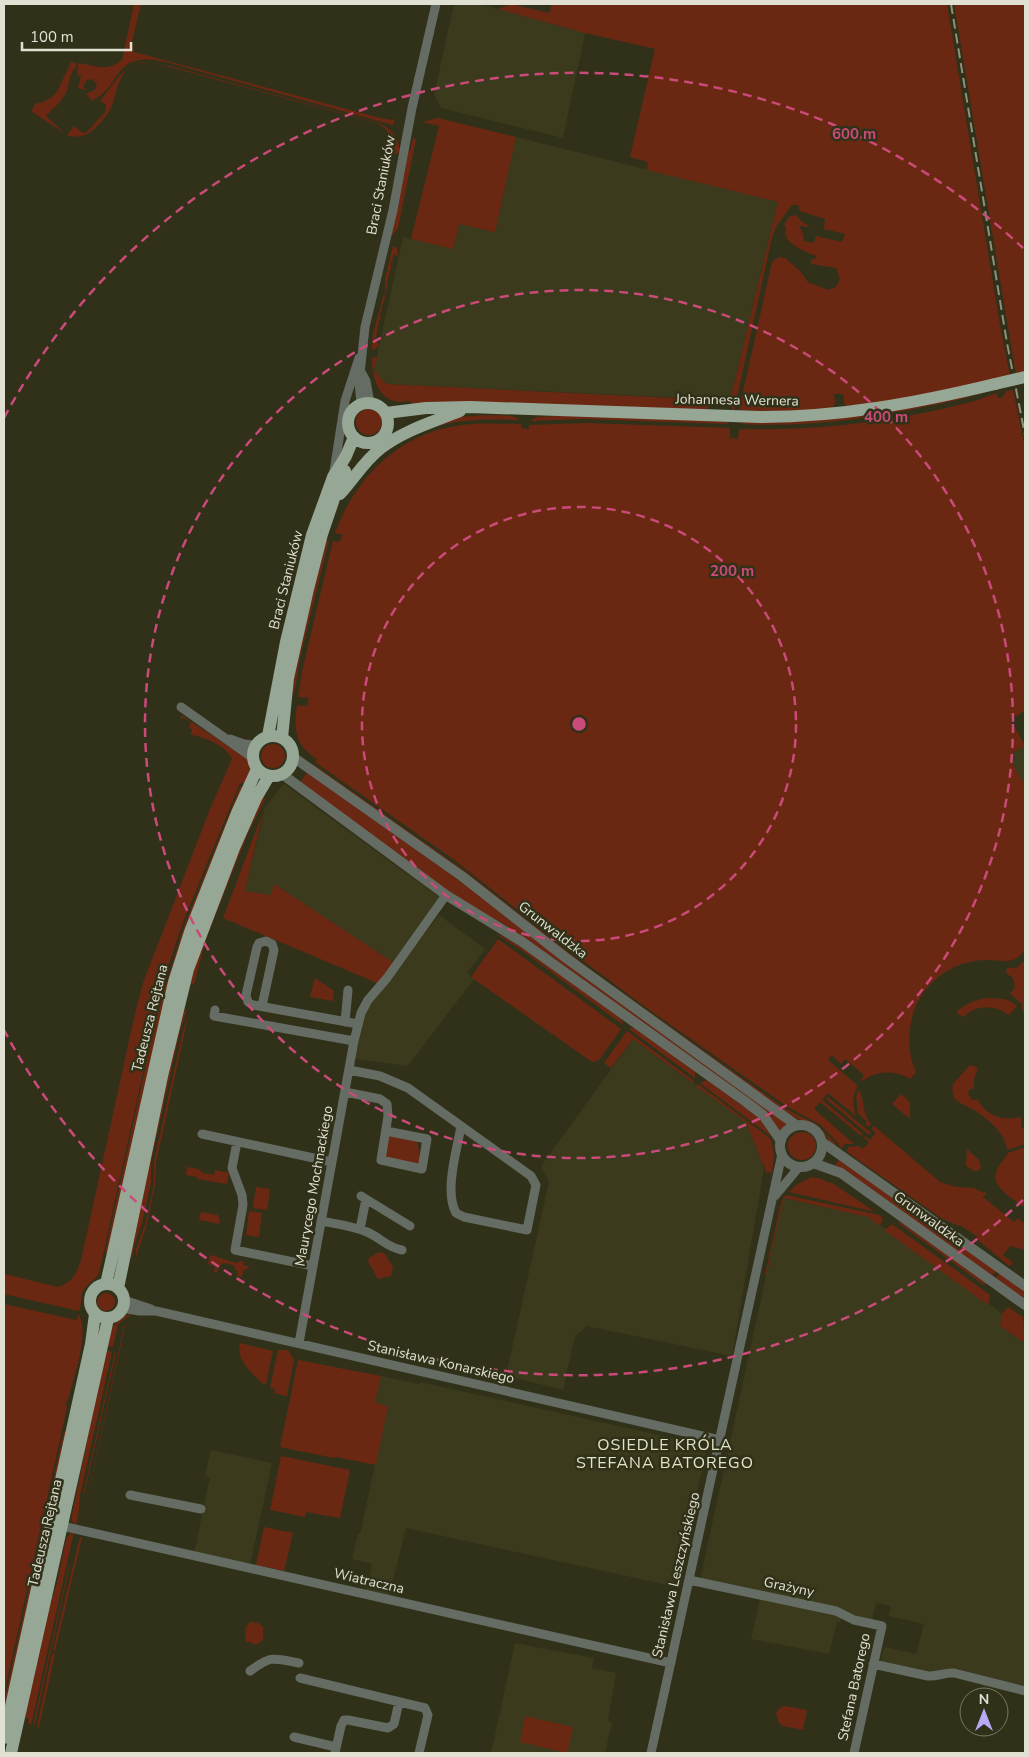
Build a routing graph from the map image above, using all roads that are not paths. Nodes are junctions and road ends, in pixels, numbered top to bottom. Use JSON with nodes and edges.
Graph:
{"nodes":[{"id":1,"x":436,"y":4,"type":"edge"},
{"id":2,"x":362,"y":350,"type":"junction"},
{"id":3,"x":1025,"y":377,"type":"edge"},
{"id":4,"x":365,"y":403,"type":"junction"},
{"id":5,"x":470,"y":407,"type":"junction"},
{"id":6,"x":387,"y":419,"type":"junction"},
{"id":7,"x":358,"y":439,"type":"junction"},
{"id":8,"x":333,"y":477,"type":"junction"},
{"id":9,"x":335,"y":499,"type":"junction"},
{"id":10,"x":181,"y":708,"type":"dead end"},
{"id":11,"x":268,"y":736,"type":"junction"},
{"id":12,"x":282,"y":738,"type":"junction"},
{"id":13,"x":255,"y":757,"type":"junction"},
{"id":14,"x":294,"y":757,"type":"junction"},
{"id":15,"x":282,"y":774,"type":"junction"},
{"id":16,"x":269,"y":776,"type":"junction"},
{"id":17,"x":446,"y":895,"type":"junction"},
{"id":18,"x":348,"y":990,"type":"dead end"},
{"id":19,"x":262,"y":1006,"type":"junction"},
{"id":20,"x":215,"y":1010,"type":"dead end"},
{"id":21,"x":345,"y":1022,"type":"junction"},
{"id":22,"x":358,"y":1024,"type":"junction"},
{"id":23,"x":355,"y":1038,"type":"junction"},
{"id":24,"x":349,"y":1070,"type":"junction"},
{"id":25,"x":345,"y":1092,"type":"junction"},
{"id":26,"x":796,"y":1125,"type":"junction"},
{"id":27,"x":461,"y":1126,"type":"junction"},
{"id":28,"x":386,"y":1131,"type":"junction"},
{"id":29,"x":202,"y":1134,"type":"dead end"},
{"id":30,"x":781,"y":1141,"type":"junction"},
{"id":31,"x":237,"y":1142,"type":"junction"},
{"id":32,"x":822,"y":1142,"type":"junction"},
{"id":33,"x":782,"y":1154,"type":"junction"},
{"id":34,"x":332,"y":1162,"type":"junction"},
{"id":35,"x":813,"y":1163,"type":"junction"},
{"id":36,"x":799,"y":1167,"type":"junction"},
{"id":37,"x":773,"y":1198,"type":"junction"},
{"id":38,"x":321,"y":1221,"type":"junction"},
{"id":39,"x":410,"y":1226,"type":"dead end"},
{"id":40,"x":360,"y":1229,"type":"junction"},
{"id":41,"x":402,"y":1250,"type":"dead end"},
{"id":42,"x":313,"y":1266,"type":"junction"},
{"id":43,"x":112,"y":1286,"type":"junction"},
{"id":44,"x":1025,"y":1286,"type":"edge"},
{"id":45,"x":123,"y":1304,"type":"junction"},
{"id":46,"x":1025,"y":1306,"type":"edge"},
{"id":47,"x":95,"y":1314,"type":"junction"},
{"id":48,"x":108,"y":1319,"type":"junction"},
{"id":49,"x":299,"y":1343,"type":"junction"},
{"id":50,"x":720,"y":1440,"type":"junction"},
{"id":51,"x":130,"y":1495,"type":"dead end"},
{"id":52,"x":201,"y":1509,"type":"dead end"},
{"id":53,"x":62,"y":1526,"type":"junction"},
{"id":54,"x":689,"y":1580,"type":"junction"},
{"id":55,"x":882,"y":1626,"type":"joint"},
{"id":56,"x":299,"y":1663,"type":"dead end"},
{"id":57,"x":671,"y":1664,"type":"junction"},
{"id":58,"x":873,"y":1664,"type":"junction"},
{"id":59,"x":250,"y":1671,"type":"dead end"},
{"id":60,"x":300,"y":1678,"type":"dead end"},
{"id":61,"x":1025,"y":1691,"type":"edge"},
{"id":62,"x":399,"y":1702,"type":"junction"},
{"id":63,"x":4,"y":1738,"type":"edge"},
{"id":64,"x":294,"y":1738,"type":"dead end"},
{"id":65,"x":335,"y":1750,"type":"edge"},
{"id":66,"x":12,"y":1753,"type":"edge"},
{"id":67,"x":419,"y":1753,"type":"edge"},
{"id":68,"x":651,"y":1753,"type":"edge"},
{"id":69,"x":854,"y":1753,"type":"edge"}],
"edges":[{"from":1,"to":2,"type":"street","name":"Braci Staniuków"},
{"from":2,"to":4,"type":"street","name":"Braci Staniuków"},
{"from":2,"to":8,"type":"street"},
{"from":3,"to":5,"type":"main road","name":"Johannesa Wernera","bridge":true},
{"from":4,"to":6,"type":"main road"},
{"from":4,"to":7,"type":"main road"},
{"from":5,"to":6,"type":"main road","name":"Johannesa Wernera"},
{"from":5,"to":9,"type":"main road"},
{"from":6,"to":7,"type":"main road"},
{"from":7,"to":8,"type":"main road","name":"Braci Staniuków"},
{"from":7,"to":9,"type":"main road","name":"Braci Staniuków"},
{"from":8,"to":11,"type":"main road","name":"Braci Staniuków"},
{"from":9,"to":12,"type":"main road","name":"Braci Staniuków"},
{"from":10,"to":13,"type":"street"},
{"from":11,"to":12,"type":"main road"},
{"from":11,"to":13,"type":"main road"},
{"from":12,"to":14,"type":"main road"},
{"from":13,"to":16,"type":"main road"},
{"from":13,"to":43,"type":"main road","name":"Tadeusza Rejtana"},
{"from":14,"to":15,"type":"main road"},
{"from":14,"to":26,"type":"street","name":"Grunwaldzka"},
{"from":15,"to":16,"type":"main road"},
{"from":15,"to":17,"type":"street","name":"Grunwaldzka"},
{"from":16,"to":43,"type":"main road","name":"Tadeusza Rejtana"},
{"from":17,"to":22,"type":"street","name":"Maurycego Mochnackiego"},
{"from":17,"to":30,"type":"street","name":"Grunwaldzka"},
{"from":18,"to":21,"type":"street"},
{"from":19,"to":19,"type":"street"},
{"from":19,"to":21,"type":"street"},
{"from":20,"to":23,"type":"street"},
{"from":21,"to":22,"type":"street"},
{"from":22,"to":23,"type":"street","name":"Maurycego Mochnackiego"},
{"from":23,"to":24,"type":"street","name":"Maurycego Mochnackiego"},
{"from":24,"to":25,"type":"street","name":"Maurycego Mochnackiego"},
{"from":24,"to":27,"type":"street"},
{"from":25,"to":28,"type":"street"},
{"from":25,"to":34,"type":"street","name":"Maurycego Mochnackiego"},
{"from":26,"to":30,"type":"street"},
{"from":26,"to":32,"type":"street"},
{"from":27,"to":27,"type":"street"},
{"from":28,"to":28,"type":"street"},
{"from":29,"to":31,"type":"street"},
{"from":30,"to":33,"type":"street"},
{"from":31,"to":34,"type":"street"},
{"from":31,"to":42,"type":"street"},
{"from":32,"to":35,"type":"street"},
{"from":32,"to":44,"type":"street","name":"Grunwaldzka"},
{"from":33,"to":36,"type":"street"},
{"from":33,"to":37,"type":"street","name":"Stanisława Leszczyńskiego"},
{"from":34,"to":38,"type":"street","name":"Maurycego Mochnackiego"},
{"from":35,"to":36,"type":"street"},
{"from":35,"to":46,"type":"street","name":"Grunwaldzka"},
{"from":36,"to":37,"type":"street","name":"Stanisława Leszczyńskiego"},
{"from":37,"to":50,"type":"street","name":"Stanisława Leszczyńskiego"},
{"from":38,"to":40,"type":"street"},
{"from":38,"to":42,"type":"street","name":"Maurycego Mochnackiego"},
{"from":39,"to":40,"type":"street"},
{"from":40,"to":41,"type":"street"},
{"from":42,"to":49,"type":"street","name":"Maurycego Mochnackiego"},
{"from":43,"to":45,"type":"main road"},
{"from":43,"to":47,"type":"main road"},
{"from":45,"to":48,"type":"main road"},
{"from":45,"to":49,"type":"street","name":"Stanisława Konarskiego"},
{"from":47,"to":48,"type":"main road"},
{"from":47,"to":63,"type":"main road","name":"Tadeusza Rejtana"},
{"from":48,"to":53,"type":"main road","name":"Tadeusza Rejtana"},
{"from":49,"to":50,"type":"street","name":"Stanisława Konarskiego"},
{"from":50,"to":54,"type":"street","name":"Stanisława Leszczyńskiego"},
{"from":51,"to":52,"type":"street"},
{"from":53,"to":57,"type":"street","name":"Wiatraczna"},
{"from":53,"to":66,"type":"main road","name":"Tadeusza Rejtana"},
{"from":54,"to":55,"type":"street","name":"Grażyny"},
{"from":54,"to":57,"type":"street","name":"Stanisława Leszczyńskiego"},
{"from":55,"to":58,"type":"street","name":"Stefana Batorego"},
{"from":56,"to":59,"type":"street"},
{"from":57,"to":68,"type":"street","name":"Stanisława Leszczyńskiego"},
{"from":58,"to":61,"type":"street"},
{"from":58,"to":69,"type":"street","name":"Stefana Batorego"},
{"from":60,"to":62,"type":"street"},
{"from":62,"to":65,"type":"street"},
{"from":62,"to":67,"type":"street"},
{"from":64,"to":65,"type":"street"}]}
